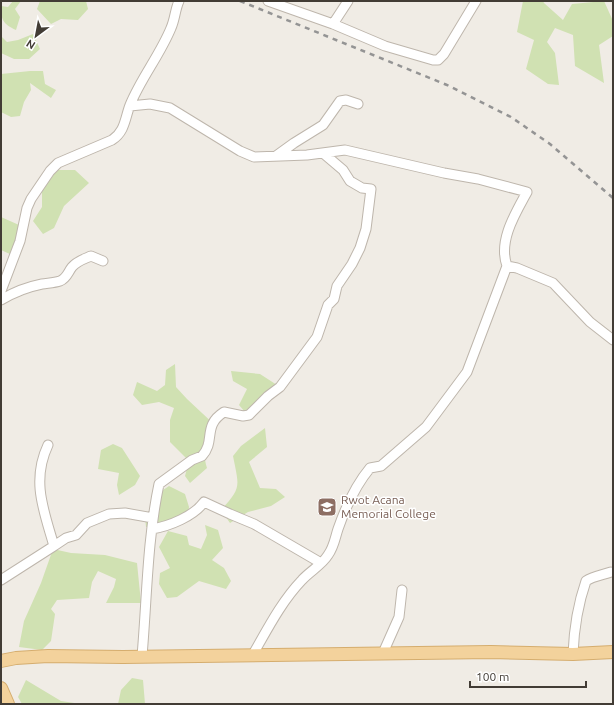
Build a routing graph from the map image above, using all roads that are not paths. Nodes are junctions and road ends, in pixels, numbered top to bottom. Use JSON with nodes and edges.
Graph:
{"nodes":[{"id":1,"x":178,"y":1,"type":"edge"},
{"id":2,"x":268,"y":1,"type":"edge"},
{"id":3,"x":348,"y":1,"type":"edge"},
{"id":4,"x":476,"y":1,"type":"edge"},
{"id":5,"x":333,"y":24,"type":"junction"},
{"id":6,"x":358,"y":104,"type":"dead end"},
{"id":7,"x":130,"y":106,"type":"junction"},
{"id":8,"x":323,"y":153,"type":"junction"},
{"id":9,"x":276,"y":156,"type":"junction"},
{"id":10,"x":104,"y":261,"type":"dead end"},
{"id":11,"x":507,"y":266,"type":"junction"},
{"id":12,"x":1,"y":291,"type":"edge"},
{"id":13,"x":1,"y":300,"type":"edge"},
{"id":14,"x":613,"y":340,"type":"edge"},
{"id":15,"x":48,"y":446,"type":"dead end"},
{"id":16,"x":153,"y":518,"type":"junction"},
{"id":17,"x":152,"y":529,"type":"junction"},
{"id":18,"x":54,"y":546,"type":"junction"},
{"id":19,"x":321,"y":563,"type":"junction"},
{"id":20,"x":611,"y":572,"type":"dead end"},
{"id":21,"x":1,"y":580,"type":"edge"},
{"id":22,"x":402,"y":590,"type":"dead end"},
{"id":23,"x":613,"y":652,"type":"edge"},
{"id":24,"x":383,"y":653,"type":"junction"},
{"id":25,"x":573,"y":654,"type":"junction"},
{"id":26,"x":1,"y":655,"type":"edge"},
{"id":27,"x":142,"y":656,"type":"junction"},
{"id":28,"x":252,"y":656,"type":"junction"},
{"id":29,"x":16,"y":658,"type":"junction"},
{"id":30,"x":1,"y":662,"type":"edge"},
{"id":31,"x":1,"y":688,"type":"edge"},
{"id":32,"x":5,"y":700,"type":"edge"}],
"edges":[{"from":1,"to":7,"type":"street"},
{"from":2,"to":5,"type":"street"},
{"from":3,"to":5,"type":"street"},
{"from":4,"to":5,"type":"street"},
{"from":6,"to":9,"type":"street"},
{"from":7,"to":9,"type":"street"},
{"from":7,"to":12,"type":"street"},
{"from":8,"to":9,"type":"street"},
{"from":8,"to":11,"type":"street"},
{"from":8,"to":16,"type":"street"},
{"from":10,"to":13,"type":"street"},
{"from":11,"to":14,"type":"street"},
{"from":11,"to":19,"type":"street"},
{"from":15,"to":18,"type":"street"},
{"from":16,"to":17,"type":"street"},
{"from":16,"to":18,"type":"street"},
{"from":17,"to":19,"type":"street"},
{"from":17,"to":27,"type":"street"},
{"from":18,"to":21,"type":"street"},
{"from":19,"to":28,"type":"street"},
{"from":20,"to":25,"type":"street"},
{"from":22,"to":24,"type":"street"},
{"from":23,"to":25,"type":"main road"},
{"from":24,"to":25,"type":"main road"},
{"from":24,"to":28,"type":"main road"},
{"from":26,"to":29,"type":"main road"},
{"from":27,"to":28,"type":"main road"},
{"from":27,"to":29,"type":"main road"},
{"from":29,"to":30,"type":"main road"},
{"from":31,"to":32,"type":"main road"}]}
